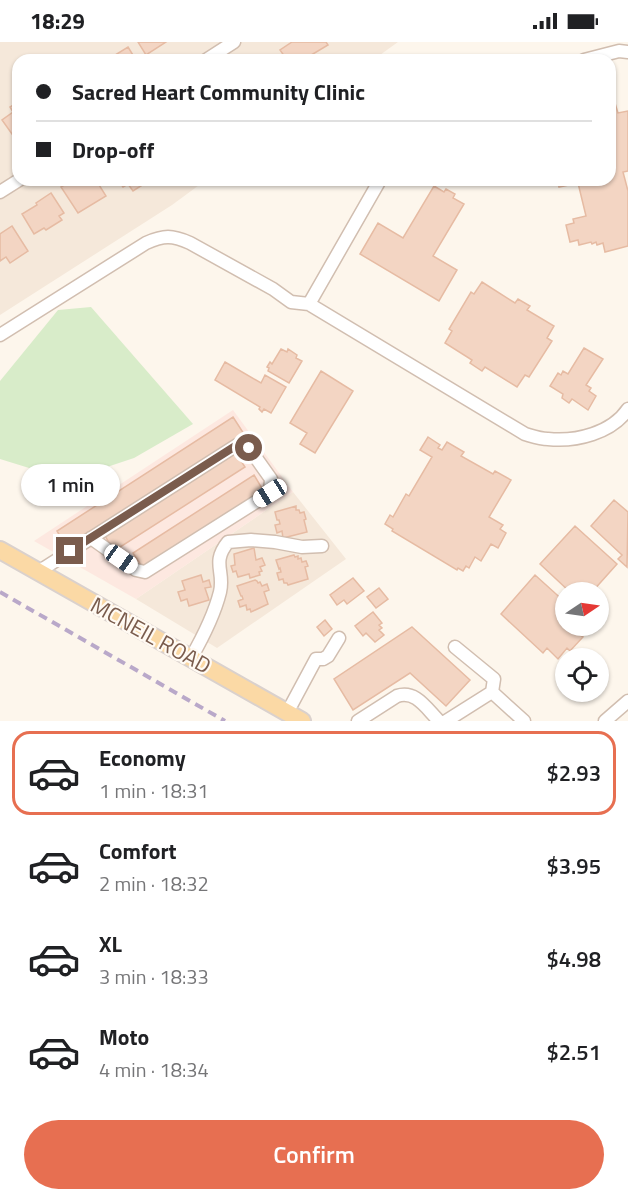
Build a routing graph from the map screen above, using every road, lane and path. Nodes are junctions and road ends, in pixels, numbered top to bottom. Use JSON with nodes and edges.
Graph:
{"nodes":[{"id":1,"x":234,"y":42,"type":"edge"},
{"id":2,"x":628,"y":52,"type":"edge"},
{"id":3,"x":215,"y":54,"type":"edge"},
{"id":4,"x":607,"y":54,"type":"edge"},
{"id":5,"x":377,"y":186,"type":"edge"},
{"id":6,"x":309,"y":304,"type":"junction"},
{"id":7,"x":0,"y":335,"type":"edge"},
{"id":8,"x":628,"y":409,"type":"edge"},
{"id":9,"x":91,"y":538,"type":"junction"},
{"id":10,"x":322,"y":546,"type":"dead end"},
{"id":11,"x":0,"y":550,"type":"edge"},
{"id":12,"x":38,"y":572,"type":"junction"},
{"id":13,"x":339,"y":638,"type":"dead end"},
{"id":14,"x":455,"y":647,"type":"dead end"},
{"id":15,"x":191,"y":658,"type":"junction"},
{"id":16,"x":492,"y":692,"type":"junction"},
{"id":17,"x":628,"y":701,"type":"edge"},
{"id":18,"x":294,"y":717,"type":"edge"},
{"id":19,"x":358,"y":721,"type":"edge"},
{"id":20,"x":439,"y":721,"type":"edge"},
{"id":21,"x":446,"y":721,"type":"edge"},
{"id":22,"x":524,"y":721,"type":"edge"},
{"id":23,"x":605,"y":721,"type":"edge"}],
"edges":[{"from":1,"to":3,"type":"street"},
{"from":2,"to":4,"type":"street"},
{"from":5,"to":6,"type":"street"},
{"from":6,"to":7,"type":"street"},
{"from":6,"to":8,"type":"street"},
{"from":9,"to":9,"type":"street"},
{"from":9,"to":12,"type":"street"},
{"from":10,"to":15,"type":"street"},
{"from":11,"to":12,"type":"main road","name":"MCNEIL ROAD"},
{"from":12,"to":15,"type":"main road","name":"MCNEIL ROAD"},
{"from":13,"to":18,"type":"street"},
{"from":14,"to":16,"type":"street"},
{"from":15,"to":18,"type":"main road","name":"MCNEIL ROAD"},
{"from":16,"to":21,"type":"street"},
{"from":16,"to":22,"type":"street"},
{"from":17,"to":23,"type":"street"},
{"from":19,"to":20,"type":"street"}]}
